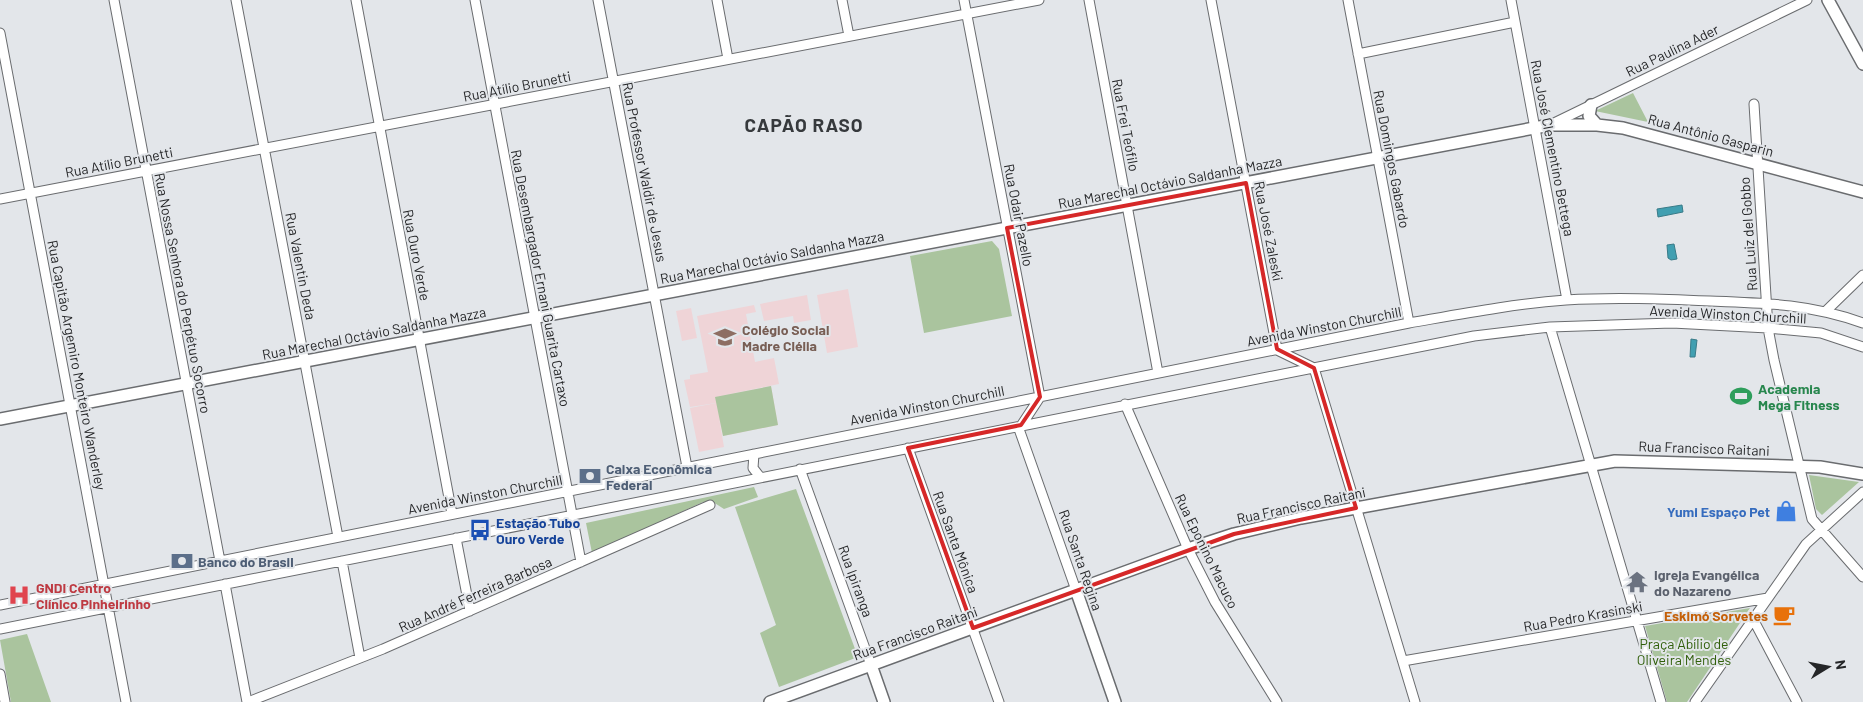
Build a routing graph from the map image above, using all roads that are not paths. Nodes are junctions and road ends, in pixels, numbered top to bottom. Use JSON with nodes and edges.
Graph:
{"nodes":[{"id":1,"x":114,"y":0,"type":"edge"},
{"id":2,"x":236,"y":0,"type":"edge"},
{"id":3,"x":356,"y":0,"type":"edge"},
{"id":4,"x":475,"y":0,"type":"edge"},
{"id":5,"x":598,"y":0,"type":"edge"},
{"id":6,"x":717,"y":0,"type":"edge"},
{"id":7,"x":842,"y":0,"type":"edge"},
{"id":8,"x":964,"y":0,"type":"edge"},
{"id":9,"x":1039,"y":0,"type":"edge"},
{"id":10,"x":1089,"y":0,"type":"edge"},
{"id":11,"x":1211,"y":0,"type":"edge"},
{"id":12,"x":1348,"y":0,"type":"edge"},
{"id":13,"x":1511,"y":0,"type":"edge"},
{"id":14,"x":1807,"y":0,"type":"edge"},
{"id":15,"x":1828,"y":0,"type":"edge"},
{"id":16,"x":967,"y":14,"type":"junction"},
{"id":17,"x":1515,"y":22,"type":"junction"},
{"id":18,"x":0,"y":33,"type":"edge"},
{"id":19,"x":849,"y":36,"type":"junction"},
{"id":20,"x":1358,"y":54,"type":"junction"},
{"id":21,"x":728,"y":59,"type":"junction"},
{"id":22,"x":1863,"y":64,"type":"edge"},
{"id":23,"x":613,"y":82,"type":"junction"},
{"id":24,"x":494,"y":104,"type":"junction"},
{"id":25,"x":1754,"y":104,"type":"dead end"},
{"id":26,"x":1592,"y":105,"type":"junction"},
{"id":27,"x":1550,"y":125,"type":"junction"},
{"id":28,"x":1597,"y":125,"type":"junction"},
{"id":29,"x":379,"y":126,"type":"junction"},
{"id":30,"x":1535,"y":128,"type":"junction"},
{"id":31,"x":264,"y":148,"type":"junction"},
{"id":32,"x":1378,"y":158,"type":"junction"},
{"id":33,"x":1758,"y":163,"type":"junction"},
{"id":34,"x":146,"y":171,"type":"junction"},
{"id":35,"x":1246,"y":183,"type":"junction"},
{"id":36,"x":1863,"y":192,"type":"edge"},
{"id":37,"x":30,"y":193,"type":"junction"},
{"id":38,"x":0,"y":199,"type":"edge"},
{"id":39,"x":1127,"y":205,"type":"junction"},
{"id":40,"x":1007,"y":228,"type":"junction"},
{"id":41,"x":1863,"y":275,"type":"edge"},
{"id":42,"x":654,"y":295,"type":"junction"},
{"id":43,"x":1844,"y":295,"type":"junction"},
{"id":44,"x":1567,"y":300,"type":"junction"},
{"id":45,"x":1767,"y":303,"type":"junction"},
{"id":46,"x":1827,"y":310,"type":"junction"},
{"id":47,"x":535,"y":318,"type":"junction"},
{"id":48,"x":1848,"y":318,"type":"junction"},
{"id":49,"x":1409,"y":323,"type":"junction"},
{"id":50,"x":1863,"y":323,"type":"edge"},
{"id":51,"x":1550,"y":327,"type":"junction"},
{"id":52,"x":1768,"y":328,"type":"junction"},
{"id":53,"x":419,"y":340,"type":"junction"},
{"id":54,"x":1863,"y":347,"type":"edge"},
{"id":55,"x":1277,"y":350,"type":"junction"},
{"id":56,"x":304,"y":361,"type":"junction"},
{"id":57,"x":1314,"y":368,"type":"junction"},
{"id":58,"x":1158,"y":373,"type":"junction"},
{"id":59,"x":187,"y":384,"type":"junction"},
{"id":60,"x":1040,"y":397,"type":"junction"},
{"id":61,"x":1125,"y":404,"type":"junction"},
{"id":62,"x":70,"y":406,"type":"junction"},
{"id":63,"x":0,"y":419,"type":"edge"},
{"id":64,"x":1020,"y":427,"type":"junction"},
{"id":65,"x":908,"y":448,"type":"junction"},
{"id":66,"x":754,"y":454,"type":"junction"},
{"id":67,"x":1590,"y":464,"type":"junction"},
{"id":68,"x":1800,"y":467,"type":"junction"},
{"id":69,"x":687,"y":468,"type":"junction"},
{"id":70,"x":800,"y":469,"type":"junction"},
{"id":71,"x":1863,"y":474,"type":"edge"},
{"id":72,"x":760,"y":477,"type":"junction"},
{"id":73,"x":568,"y":491,"type":"junction"},
{"id":74,"x":1863,"y":492,"type":"edge"},
{"id":75,"x":710,"y":505,"type":"dead end"},
{"id":76,"x":1356,"y":508,"type":"junction"},
{"id":77,"x":452,"y":514,"type":"junction"},
{"id":78,"x":572,"y":515,"type":"junction"},
{"id":79,"x":1820,"y":529,"type":"junction"},
{"id":80,"x":338,"y":537,"type":"junction"},
{"id":81,"x":456,"y":538,"type":"junction"},
{"id":82,"x":1188,"y":549,"type":"junction"},
{"id":83,"x":220,"y":561,"type":"junction"},
{"id":84,"x":342,"y":561,"type":"junction"},
{"id":85,"x":581,"y":562,"type":"junction"},
{"id":86,"x":1863,"y":577,"type":"edge"},
{"id":87,"x":104,"y":584,"type":"junction"},
{"id":88,"x":225,"y":584,"type":"junction"},
{"id":89,"x":1076,"y":590,"type":"junction"},
{"id":90,"x":1768,"y":598,"type":"junction"},
{"id":91,"x":0,"y":605,"type":"edge"},
{"id":92,"x":109,"y":608,"type":"junction"},
{"id":93,"x":470,"y":611,"type":"junction"},
{"id":94,"x":1753,"y":619,"type":"junction"},
{"id":95,"x":1636,"y":620,"type":"junction"},
{"id":96,"x":973,"y":628,"type":"junction"},
{"id":97,"x":0,"y":629,"type":"edge"},
{"id":98,"x":360,"y":658,"type":"junction"},
{"id":99,"x":1403,"y":661,"type":"junction"},
{"id":100,"x":871,"y":665,"type":"junction"},
{"id":101,"x":0,"y":674,"type":"edge"},
{"id":102,"x":5,"y":702,"type":"edge"},
{"id":103,"x":126,"y":702,"type":"edge"},
{"id":104,"x":248,"y":702,"type":"edge"},
{"id":105,"x":770,"y":702,"type":"edge"},
{"id":106,"x":884,"y":702,"type":"edge"},
{"id":107,"x":999,"y":702,"type":"edge"},
{"id":108,"x":1115,"y":702,"type":"edge"},
{"id":109,"x":1277,"y":702,"type":"edge"},
{"id":110,"x":1415,"y":702,"type":"edge"},
{"id":111,"x":1661,"y":702,"type":"edge"},
{"id":112,"x":1695,"y":702,"type":"edge"},
{"id":113,"x":1797,"y":702,"type":"edge"}],
"edges":[{"from":1,"to":34,"type":"street","name":"Rua Nossa Senhora do Perpétuo Socorro"},
{"from":2,"to":31,"type":"street","name":"Rua Valentin Deda"},
{"from":3,"to":29,"type":"street","name":"Rua Ouro Verde"},
{"from":4,"to":24,"type":"street","name":"Rua Desembargador Ernani Guarita Cartaxo"},
{"from":5,"to":23,"type":"street","name":"Rua Professor Waldir de Jesus"},
{"from":6,"to":21,"type":"street"},
{"from":7,"to":19,"type":"street"},
{"from":8,"to":16,"type":"street","name":"Rua Odair Pazello"},
{"from":9,"to":16,"type":"street","name":"Rua Atílio Brunetti"},
{"from":10,"to":39,"type":"street","name":"Rua Frei Teófilo"},
{"from":11,"to":35,"type":"street","name":"Rua José Zaleski"},
{"from":12,"to":20,"type":"street","name":"Rua Domingos Gabardo"},
{"from":13,"to":17,"type":"street","name":"Rua José Clementino Bettega"},
{"from":14,"to":26,"type":"street","name":"Rua Paulina Ader"},
{"from":15,"to":22,"type":"main road"},
{"from":16,"to":19,"type":"street","name":"Rua Atílio Brunetti"},
{"from":16,"to":40,"type":"street","name":"Rua Odair Pazello"},
{"from":17,"to":20,"type":"street"},
{"from":17,"to":30,"type":"street","name":"Rua José Clementino Bettega"},
{"from":18,"to":37,"type":"street","name":"Rua Capitão Argemiro Monteiro Wanderley"},
{"from":19,"to":21,"type":"street","name":"Rua Atílio Brunetti"},
{"from":20,"to":32,"type":"street","name":"Rua Domingos Gabardo"},
{"from":21,"to":23,"type":"street","name":"Rua Atílio Brunetti"},
{"from":23,"to":24,"type":"street","name":"Rua Atílio Brunetti"},
{"from":23,"to":42,"type":"street","name":"Rua Professor Waldir de Jesus"},
{"from":24,"to":29,"type":"street","name":"Rua Atílio Brunetti"},
{"from":24,"to":47,"type":"street","name":"Rua Desembargador Ernani Guarita Cartaxo"},
{"from":25,"to":33,"type":"street","name":"Rua Luiz del Gobbo"},
{"from":26,"to":27,"type":"street","name":"Rua Paulina Ader"},
{"from":26,"to":28,"type":"main road"},
{"from":27,"to":28,"type":"main road","name":"Rua Antônio Gasparin"},
{"from":27,"to":30,"type":"main road","name":"Rua Marechal Octávio Saldanha Mazza"},
{"from":28,"to":33,"type":"main road","name":"Rua Antônio Gasparin"},
{"from":29,"to":31,"type":"street","name":"Rua Atílio Brunetti"},
{"from":29,"to":53,"type":"street","name":"Rua Ouro Verde"},
{"from":30,"to":32,"type":"main road","name":"Rua Marechal Octávio Saldanha Mazza"},
{"from":30,"to":44,"type":"street","name":"Rua José Clementino Bettega"},
{"from":31,"to":34,"type":"street","name":"Rua Atílio Brunetti"},
{"from":31,"to":56,"type":"street","name":"Rua Valentin Deda"},
{"from":32,"to":35,"type":"main road","name":"Rua Marechal Octávio Saldanha Mazza"},
{"from":32,"to":49,"type":"street","name":"Rua Domingos Gabardo"},
{"from":33,"to":36,"type":"main road","name":"Rua Antônio Gasparin"},
{"from":33,"to":45,"type":"street","name":"Rua Luiz del Gobbo"},
{"from":34,"to":37,"type":"street","name":"Rua Atílio Brunetti"},
{"from":34,"to":59,"type":"street","name":"Rua Nossa Senhora do Perpétuo Socorro"},
{"from":35,"to":39,"type":"main road","name":"Rua Marechal Octávio Saldanha Mazza"},
{"from":35,"to":55,"type":"street","name":"Rua José Zaleski"},
{"from":37,"to":38,"type":"street","name":"Rua Atílio Brunetti"},
{"from":37,"to":62,"type":"street","name":"Rua Capitão Argemiro Monteiro Wanderley"},
{"from":39,"to":40,"type":"main road","name":"Rua Marechal Octávio Saldanha Mazza"},
{"from":39,"to":58,"type":"street","name":"Rua Frei Teófilo"},
{"from":40,"to":42,"type":"main road","name":"Rua Marechal Octávio Saldanha Mazza"},
{"from":40,"to":60,"type":"street","name":"Rua Odair Pazello"},
{"from":41,"to":43,"type":"street"},
{"from":42,"to":47,"type":"main road","name":"Rua Marechal Octávio Saldanha Mazza"},
{"from":42,"to":69,"type":"street","name":"Rua Professor Waldir de Jesus"},
{"from":43,"to":46,"type":"street"},
{"from":43,"to":48,"type":"street"},
{"from":44,"to":45,"type":"street","name":"Avenida Winston Churchill"},
{"from":44,"to":49,"type":"street","name":"Avenida Winston Churchill"},
{"from":45,"to":46,"type":"street","name":"Avenida Winston Churchill"},
{"from":45,"to":52,"type":"street","name":"Rua Luiz del Gobbo"},
{"from":46,"to":48,"type":"street","name":"Avenida Winston Churchill"},
{"from":47,"to":53,"type":"main road","name":"Rua Marechal Octávio Saldanha Mazza"},
{"from":47,"to":73,"type":"street","name":"Rua Desembargador Ernani Guarita Cartaxo"},
{"from":48,"to":50,"type":"street","name":"Avenida Winston Churchill"},
{"from":49,"to":55,"type":"street","name":"Avenida Winston Churchill"},
{"from":51,"to":52,"type":"street","name":"Avenida Winston Churchill"},
{"from":51,"to":57,"type":"street","name":"Avenida Winston Churchill"},
{"from":51,"to":67,"type":"street"},
{"from":52,"to":54,"type":"street","name":"Avenida Winston Churchill"},
{"from":52,"to":68,"type":"street","name":"Rua Luiz del Gobbo"},
{"from":53,"to":56,"type":"main road","name":"Rua Marechal Octávio Saldanha Mazza"},
{"from":53,"to":77,"type":"street","name":"Rua Ouro Verde"},
{"from":55,"to":57,"type":"street"},
{"from":55,"to":58,"type":"street","name":"Avenida Winston Churchill"},
{"from":56,"to":59,"type":"main road","name":"Rua Marechal Octávio Saldanha Mazza"},
{"from":56,"to":80,"type":"street","name":"Rua Valentin Deda"},
{"from":57,"to":61,"type":"street","name":"Avenida Winston Churchill"},
{"from":57,"to":76,"type":"street"},
{"from":58,"to":60,"type":"street","name":"Avenida Winston Churchill"},
{"from":59,"to":62,"type":"main road","name":"Rua Marechal Octávio Saldanha Mazza"},
{"from":59,"to":83,"type":"street","name":"Rua Nossa Senhora do Perpétuo Socorro"},
{"from":60,"to":64,"type":"street"},
{"from":60,"to":66,"type":"street","name":"Avenida Winston Churchill"},
{"from":61,"to":64,"type":"street","name":"Avenida Winston Churchill"},
{"from":61,"to":82,"type":"street","name":"Rua Eponino Macuco"},
{"from":62,"to":63,"type":"main road","name":"Rua Marechal Octávio Saldanha Mazza"},
{"from":62,"to":87,"type":"street","name":"Rua Capitão Argemiro Monteiro Wanderley"},
{"from":64,"to":65,"type":"street","name":"Avenida Winston Churchill"},
{"from":64,"to":89,"type":"street","name":"Rua Santa Regina"},
{"from":65,"to":70,"type":"street","name":"Avenida Winston Churchill"},
{"from":65,"to":96,"type":"street","name":"Rua Santa Mônica"},
{"from":66,"to":69,"type":"street","name":"Avenida Winston Churchill"},
{"from":66,"to":72,"type":"street"},
{"from":67,"to":68,"type":"main road","name":"Rua Francisco Raitani"},
{"from":67,"to":76,"type":"main road","name":"Rua Francisco Raitani"},
{"from":67,"to":95,"type":"street"},
{"from":68,"to":71,"type":"main road","name":"Rua Francisco Raitani"},
{"from":68,"to":79,"type":"street","name":"Rua Luiz del Gobbo"},
{"from":69,"to":73,"type":"street","name":"Avenida Winston Churchill"},
{"from":70,"to":72,"type":"street","name":"Avenida Winston Churchill"},
{"from":70,"to":100,"type":"street","name":"Rua Ipiranga"},
{"from":72,"to":78,"type":"street","name":"Avenida Winston Churchill"},
{"from":73,"to":77,"type":"street","name":"Avenida Winston Churchill"},
{"from":73,"to":78,"type":"street","name":"Rua Desembargador Ernani Guarita Cartaxo"},
{"from":74,"to":79,"type":"street"},
{"from":75,"to":85,"type":"street","name":"Rua André Ferreira Barbosa"},
{"from":76,"to":82,"type":"main road","name":"Rua Francisco Raitani"},
{"from":76,"to":99,"type":"street"},
{"from":77,"to":80,"type":"street","name":"Avenida Winston Churchill"},
{"from":78,"to":81,"type":"street","name":"Avenida Winston Churchill"},
{"from":78,"to":85,"type":"street","name":"Rua Desembargador Ernani Guarita Cartaxo"},
{"from":79,"to":86,"type":"street","name":"Rua Luiz del Gobbo"},
{"from":79,"to":90,"type":"street"},
{"from":80,"to":83,"type":"street","name":"Avenida Winston Churchill"},
{"from":81,"to":84,"type":"street","name":"Avenida Winston Churchill"},
{"from":81,"to":93,"type":"street"},
{"from":82,"to":89,"type":"main road","name":"Rua Francisco Raitani"},
{"from":82,"to":109,"type":"street","name":"Rua Eponino Macuco"},
{"from":83,"to":87,"type":"street","name":"Avenida Winston Churchill"},
{"from":84,"to":88,"type":"street","name":"Avenida Winston Churchill"},
{"from":84,"to":98,"type":"street"},
{"from":85,"to":93,"type":"street","name":"Rua André Ferreira Barbosa"},
{"from":87,"to":91,"type":"street","name":"Avenida Winston Churchill"},
{"from":87,"to":92,"type":"street","name":"Rua Capitão Argemiro Monteiro Wanderley"},
{"from":88,"to":92,"type":"street","name":"Avenida Winston Churchill"},
{"from":88,"to":104,"type":"street"},
{"from":89,"to":96,"type":"main road","name":"Rua Francisco Raitani"},
{"from":89,"to":108,"type":"main road","name":"Rua Santa Regina"},
{"from":90,"to":94,"type":"street"},
{"from":90,"to":95,"type":"street","name":"Rua Pedro Krasinski"},
{"from":92,"to":97,"type":"street","name":"Avenida Winston Churchill"},
{"from":92,"to":103,"type":"street","name":"Rua Capitão Argemiro Monteiro Wanderley"},
{"from":93,"to":98,"type":"street","name":"Rua André Ferreira Barbosa"},
{"from":94,"to":112,"type":"street"},
{"from":94,"to":113,"type":"street"},
{"from":95,"to":99,"type":"street","name":"Rua Pedro Krasinski"},
{"from":95,"to":111,"type":"street"},
{"from":96,"to":100,"type":"main road","name":"Rua Francisco Raitani"},
{"from":96,"to":107,"type":"street","name":"Rua Santa Mônica"},
{"from":98,"to":104,"type":"street","name":"Rua André Ferreira Barbosa"},
{"from":99,"to":110,"type":"street"},
{"from":100,"to":105,"type":"main road","name":"Rua Francisco Raitani"},
{"from":100,"to":106,"type":"main road","name":"Rua Ipiranga"},
{"from":101,"to":102,"type":"street"}]}
